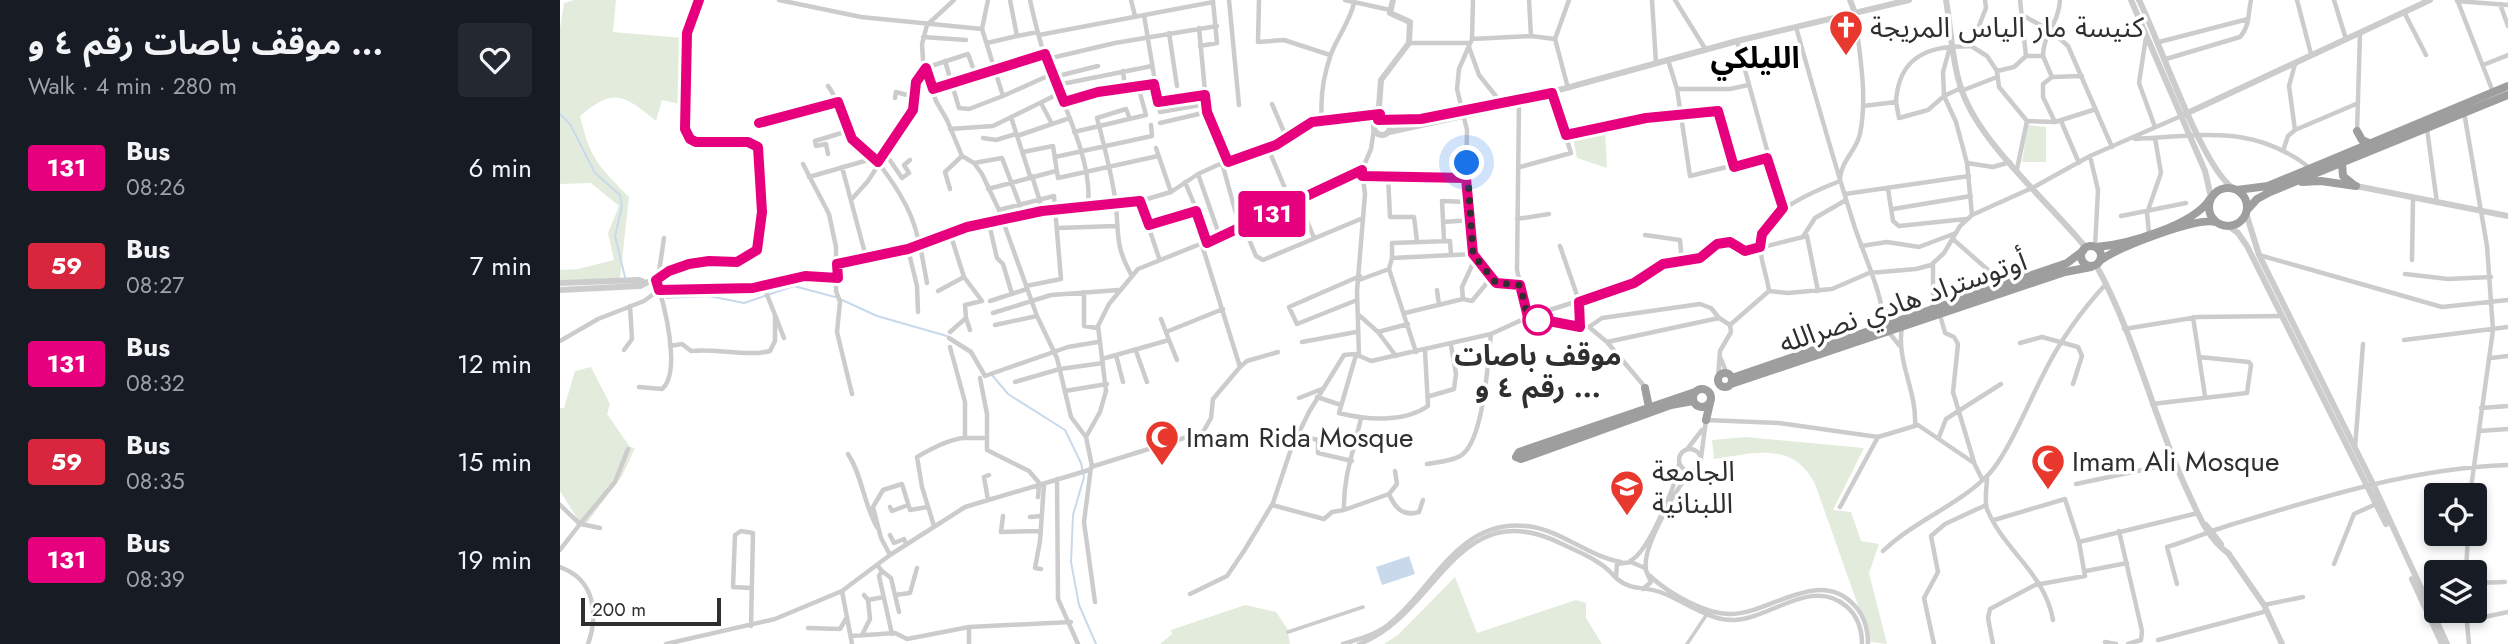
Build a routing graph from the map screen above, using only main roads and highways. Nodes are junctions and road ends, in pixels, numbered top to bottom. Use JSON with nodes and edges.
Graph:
{"nodes":[{"id":1,"x":2508,"y":86,"type":"edge"},
{"id":2,"x":2508,"y":95,"type":"edge"},
{"id":3,"x":2371,"y":144,"type":"junction"},
{"id":4,"x":2354,"y":151,"type":"junction"},
{"id":5,"x":2342,"y":163,"type":"junction"},
{"id":6,"x":2292,"y":183,"type":"junction"},
{"id":7,"x":2235,"y":189,"type":"junction"},
{"id":8,"x":2211,"y":198,"type":"junction"},
{"id":9,"x":2246,"y":212,"type":"junction"},
{"id":10,"x":2216,"y":222,"type":"junction"},
{"id":11,"x":2090,"y":248,"type":"junction"},
{"id":12,"x":2096,"y":264,"type":"junction"},
{"id":13,"x":1936,"y":311,"type":"junction"},
{"id":14,"x":1700,"y":396,"type":"junction"},
{"id":15,"x":1665,"y":402,"type":"junction"},
{"id":16,"x":1649,"y":411,"type":"junction"}],
"edges":[{"from":1,"to":3,"type":"highway","name":"أوتوستراد هادي نصرالله"},
{"from":2,"to":5,"type":"highway"},
{"from":3,"to":4,"type":"highway","name":"أوتوستراد هادي نصرالله"},
{"from":3,"to":4,"type":"highway"},
{"from":4,"to":7,"type":"highway","name":"أوتوستراد هادي نصرالله"},
{"from":5,"to":6,"type":"highway"},
{"from":5,"to":6,"type":"highway"},
{"from":6,"to":9,"type":"highway"},
{"from":7,"to":8,"type":"highway","name":"أوتوستراد هادي نصرالله"},
{"from":7,"to":9,"type":"highway"},
{"from":8,"to":10,"type":"highway"},
{"from":8,"to":11,"type":"highway","name":"أوتوستراد هادي نصرالله"},
{"from":9,"to":10,"type":"highway","name":"أوتوستراد هادي نصرالله"},
{"from":10,"to":12,"type":"highway","name":"أوتوستراد هادي نصرالله"},
{"from":11,"to":12,"type":"highway"},
{"from":11,"to":12,"type":"highway"},
{"from":11,"to":13,"type":"highway","name":"أوتوستراد هادي نصرالله"},
{"from":12,"to":13,"type":"highway","name":"أوتوستراد هادي نصرالله"},
{"from":13,"to":14,"type":"highway","name":"أوتوستراد هادي نصرالله"},
{"from":14,"to":14,"type":"highway"},
{"from":14,"to":15,"type":"highway","name":"أوتوستراد هادي نصرالله"},
{"from":14,"to":16,"type":"highway","name":"أوتوستراد هادي نصرالله"},
{"from":15,"to":16,"type":"highway","name":"أوتوستراد هادي نصرالله"},
{"from":15,"to":16,"type":"highway"},
{"from":16,"to":16,"type":"highway","name":"أوتوستراد هادي نصرالله"}]}
